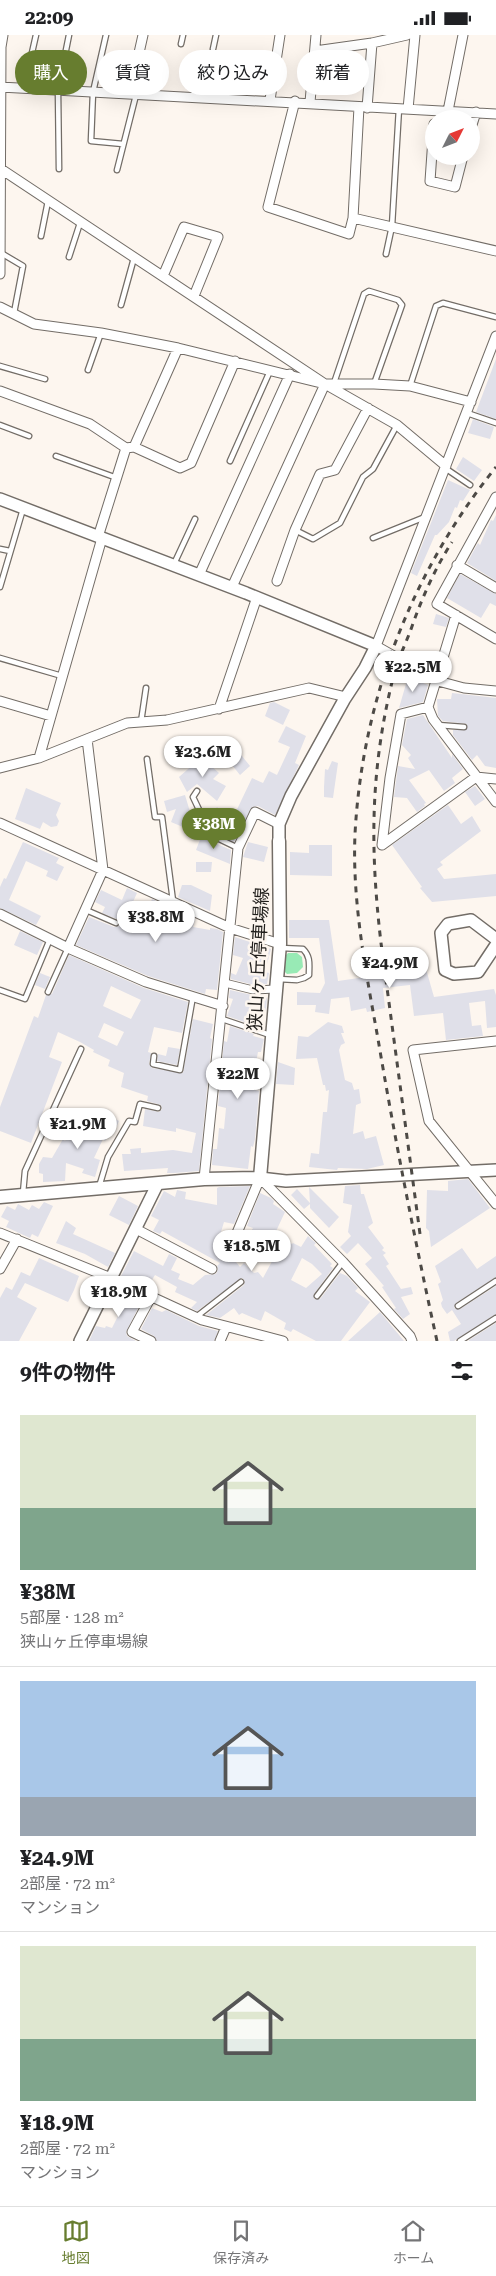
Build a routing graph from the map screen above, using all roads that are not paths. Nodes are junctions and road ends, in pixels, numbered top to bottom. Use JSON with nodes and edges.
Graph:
{"nodes":[{"id":1,"x":3,"y":35,"type":"edge"},
{"id":2,"x":36,"y":35,"type":"edge"},
{"id":3,"x":69,"y":35,"type":"edge"},
{"id":4,"x":106,"y":35,"type":"edge"},
{"id":5,"x":143,"y":35,"type":"edge"},
{"id":6,"x":183,"y":35,"type":"edge"},
{"id":7,"x":216,"y":35,"type":"edge"},
{"id":8,"x":280,"y":35,"type":"edge"},
{"id":9,"x":316,"y":35,"type":"edge"},
{"id":10,"x":407,"y":35,"type":"edge"},
{"id":11,"x":415,"y":35,"type":"edge"},
{"id":12,"x":463,"y":35,"type":"edge"},
{"id":13,"x":181,"y":43,"type":"dead end"},
{"id":14,"x":372,"y":43,"type":"junction"},
{"id":15,"x":213,"y":49,"type":"dead end"},
{"id":16,"x":33,"y":50,"type":"edge"},
{"id":17,"x":66,"y":50,"type":"edge"},
{"id":18,"x":140,"y":50,"type":"edge"},
{"id":19,"x":315,"y":50,"type":"edge"},
{"id":20,"x":322,"y":50,"type":"edge"},
{"id":21,"x":1,"y":87,"type":"edge"},
{"id":22,"x":15,"y":88,"type":"edge"},
{"id":23,"x":87,"y":91,"type":"edge"},
{"id":24,"x":93,"y":91,"type":"junction"},
{"id":25,"x":97,"y":91,"type":"edge"},
{"id":26,"x":58,"y":95,"type":"edge"},
{"id":27,"x":133,"y":95,"type":"edge"},
{"id":28,"x":169,"y":95,"type":"edge"},
{"id":29,"x":311,"y":95,"type":"edge"},
{"id":30,"x":270,"y":100,"type":"junction"},
{"id":31,"x":295,"y":101,"type":"junction"},
{"id":32,"x":310,"y":102,"type":"junction"},
{"id":33,"x":363,"y":107,"type":"junction"},
{"id":34,"x":404,"y":109,"type":"junction"},
{"id":35,"x":448,"y":110,"type":"edge"},
{"id":36,"x":425,"y":112,"type":"edge"},
{"id":37,"x":480,"y":113,"type":"edge"},
{"id":38,"x":496,"y":113,"type":"edge"},
{"id":39,"x":123,"y":144,"type":"junction"},
{"id":40,"x":431,"y":165,"type":"edge"},
{"id":41,"x":461,"y":165,"type":"edge"},
{"id":42,"x":1,"y":169,"type":"edge"},
{"id":43,"x":59,"y":169,"type":"dead end"},
{"id":44,"x":117,"y":170,"type":"dead end"},
{"id":45,"x":48,"y":200,"type":"junction"},
{"id":46,"x":353,"y":218,"type":"junction"},
{"id":47,"x":81,"y":221,"type":"junction"},
{"id":48,"x":392,"y":226,"type":"junction"},
{"id":49,"x":41,"y":236,"type":"dead end"},
{"id":50,"x":496,"y":251,"type":"edge"},
{"id":51,"x":0,"y":253,"type":"edge"},
{"id":52,"x":386,"y":253,"type":"dead end"},
{"id":53,"x":69,"y":257,"type":"dead end"},
{"id":54,"x":135,"y":257,"type":"junction"},
{"id":55,"x":0,"y":274,"type":"edge"},
{"id":56,"x":163,"y":275,"type":"junction"},
{"id":57,"x":194,"y":296,"type":"junction"},
{"id":58,"x":121,"y":305,"type":"dead end"},
{"id":59,"x":0,"y":307,"type":"edge"},
{"id":60,"x":14,"y":313,"type":"junction"},
{"id":61,"x":496,"y":317,"type":"edge"},
{"id":62,"x":101,"y":333,"type":"junction"},
{"id":63,"x":495,"y":340,"type":"edge"},
{"id":64,"x":178,"y":348,"type":"junction"},
{"id":65,"x":235,"y":361,"type":"junction"},
{"id":66,"x":0,"y":366,"type":"edge"},
{"id":67,"x":270,"y":369,"type":"junction"},
{"id":68,"x":88,"y":370,"type":"dead end"},
{"id":69,"x":290,"y":374,"type":"junction"},
{"id":70,"x":45,"y":379,"type":"dead end"},
{"id":71,"x":330,"y":383,"type":"junction"},
{"id":72,"x":374,"y":384,"type":"junction"},
{"id":73,"x":410,"y":386,"type":"junction"},
{"id":74,"x":0,"y":391,"type":"edge"},
{"id":75,"x":471,"y":402,"type":"junction"},
{"id":76,"x":368,"y":408,"type":"junction"},
{"id":77,"x":467,"y":413,"type":"junction"},
{"id":78,"x":496,"y":423,"type":"edge"},
{"id":79,"x":0,"y":425,"type":"edge"},
{"id":80,"x":397,"y":425,"type":"junction"},
{"id":81,"x":30,"y":437,"type":"dead end"},
{"id":82,"x":130,"y":447,"type":"junction"},
{"id":83,"x":56,"y":456,"type":"dead end"},
{"id":84,"x":230,"y":461,"type":"dead end"},
{"id":85,"x":446,"y":467,"type":"junction"},
{"id":86,"x":117,"y":478,"type":"junction"},
{"id":87,"x":470,"y":485,"type":"dead end"},
{"id":88,"x":0,"y":499,"type":"edge"},
{"id":89,"x":495,"y":502,"type":"edge"},
{"id":90,"x":23,"y":508,"type":"junction"},
{"id":91,"x":426,"y":517,"type":"junction"},
{"id":92,"x":195,"y":519,"type":"dead end"},
{"id":93,"x":295,"y":530,"type":"junction"},
{"id":94,"x":100,"y":537,"type":"junction"},
{"id":95,"x":373,"y":538,"type":"dead end"},
{"id":96,"x":0,"y":549,"type":"edge"},
{"id":97,"x":10,"y":551,"type":"junction"},
{"id":98,"x":174,"y":565,"type":"junction"},
{"id":99,"x":458,"y":565,"type":"junction"},
{"id":100,"x":199,"y":575,"type":"junction"},
{"id":101,"x":277,"y":581,"type":"dead end"},
{"id":102,"x":0,"y":587,"type":"edge"},
{"id":103,"x":232,"y":587,"type":"junction"},
{"id":104,"x":496,"y":587,"type":"edge"},
{"id":105,"x":257,"y":597,"type":"junction"},
{"id":106,"x":456,"y":615,"type":"junction"},
{"id":107,"x":496,"y":639,"type":"edge"},
{"id":108,"x":376,"y":646,"type":"junction"},
{"id":109,"x":0,"y":658,"type":"edge"},
{"id":110,"x":62,"y":676,"type":"junction"},
{"id":111,"x":438,"y":681,"type":"junction"},
{"id":112,"x":146,"y":688,"type":"dead end"},
{"id":113,"x":496,"y":691,"type":"edge"},
{"id":114,"x":346,"y":697,"type":"junction"},
{"id":115,"x":0,"y":701,"type":"edge"},
{"id":116,"x":428,"y":707,"type":"junction"},
{"id":117,"x":219,"y":709,"type":"junction"},
{"id":118,"x":51,"y":716,"type":"junction"},
{"id":119,"x":141,"y":722,"type":"junction"},
{"id":120,"x":438,"y":725,"type":"junction"},
{"id":121,"x":464,"y":727,"type":"dead end"},
{"id":122,"x":87,"y":739,"type":"junction"},
{"id":123,"x":39,"y":758,"type":"junction"},
{"id":124,"x":147,"y":759,"type":"dead end"},
{"id":125,"x":0,"y":769,"type":"edge"},
{"id":126,"x":476,"y":777,"type":"junction"},
{"id":127,"x":496,"y":779,"type":"edge"},
{"id":128,"x":197,"y":791,"type":"dead end"},
{"id":129,"x":496,"y":802,"type":"edge"},
{"id":130,"x":0,"y":823,"type":"edge"},
{"id":131,"x":279,"y":824,"type":"junction"},
{"id":132,"x":279,"y":841,"type":"joint"},
{"id":133,"x":238,"y":848,"type":"junction"},
{"id":134,"x":103,"y":870,"type":"junction"},
{"id":135,"x":172,"y":901,"type":"junction"},
{"id":136,"x":86,"y":910,"type":"junction"},
{"id":137,"x":0,"y":914,"type":"edge"},
{"id":138,"x":116,"y":923,"type":"dead end"},
{"id":139,"x":230,"y":927,"type":"junction"},
{"id":140,"x":50,"y":939,"type":"junction"},
{"id":141,"x":496,"y":939,"type":"edge"},
{"id":142,"x":496,"y":945,"type":"edge"},
{"id":143,"x":280,"y":946,"type":"junction"},
{"id":144,"x":68,"y":948,"type":"junction"},
{"id":145,"x":225,"y":983,"type":"junction"},
{"id":146,"x":276,"y":984,"type":"junction"},
{"id":147,"x":0,"y":990,"type":"edge"},
{"id":148,"x":48,"y":992,"type":"dead end"},
{"id":149,"x":193,"y":996,"type":"junction"},
{"id":150,"x":223,"y":1006,"type":"junction"},
{"id":151,"x":222,"y":1019,"type":"junction"},
{"id":152,"x":271,"y":1036,"type":"junction"},
{"id":153,"x":496,"y":1041,"type":"edge"},
{"id":154,"x":80,"y":1049,"type":"dead end"},
{"id":155,"x":154,"y":1056,"type":"dead end"},
{"id":156,"x":158,"y":1108,"type":"dead end"},
{"id":157,"x":496,"y":1170,"type":"edge"},
{"id":158,"x":469,"y":1172,"type":"junction"},
{"id":159,"x":260,"y":1178,"type":"junction"},
{"id":160,"x":204,"y":1179,"type":"junction"},
{"id":161,"x":157,"y":1185,"type":"junction"},
{"id":162,"x":98,"y":1189,"type":"junction"},
{"id":163,"x":23,"y":1195,"type":"junction"},
{"id":164,"x":0,"y":1197,"type":"edge"},
{"id":165,"x":496,"y":1204,"type":"edge"},
{"id":166,"x":136,"y":1229,"type":"junction"},
{"id":167,"x":0,"y":1233,"type":"edge"},
{"id":168,"x":16,"y":1239,"type":"junction"},
{"id":169,"x":229,"y":1252,"type":"dead end"},
{"id":170,"x":343,"y":1263,"type":"junction"},
{"id":171,"x":0,"y":1269,"type":"edge"},
{"id":172,"x":212,"y":1269,"type":"dead end"},
{"id":173,"x":112,"y":1278,"type":"junction"},
{"id":174,"x":496,"y":1281,"type":"edge"},
{"id":175,"x":242,"y":1282,"type":"dead end"},
{"id":176,"x":317,"y":1296,"type":"dead end"},
{"id":177,"x":151,"y":1297,"type":"junction"},
{"id":178,"x":458,"y":1306,"type":"dead end"},
{"id":179,"x":196,"y":1317,"type":"junction"},
{"id":180,"x":496,"y":1318,"type":"edge"},
{"id":181,"x":226,"y":1327,"type":"junction"},
{"id":182,"x":80,"y":1341,"type":"edge"},
{"id":183,"x":151,"y":1341,"type":"edge"},
{"id":184,"x":220,"y":1341,"type":"edge"},
{"id":185,"x":284,"y":1341,"type":"edge"},
{"id":186,"x":412,"y":1341,"type":"edge"},
{"id":187,"x":460,"y":1341,"type":"edge"}],
"edges":[{"from":1,"to":21,"type":"street"},
{"from":2,"to":16,"type":"lane"},
{"from":3,"to":17,"type":"lane"},
{"from":4,"to":24,"type":"lane"},
{"from":5,"to":18,"type":"street"},
{"from":6,"to":13,"type":"lane"},
{"from":7,"to":15,"type":"lane"},
{"from":8,"to":30,"type":"street"},
{"from":9,"to":19,"type":"street"},
{"from":10,"to":14,"type":"street"},
{"from":11,"to":34,"type":"street"},
{"from":12,"to":35,"type":"street"},
{"from":14,"to":20,"type":"street"},
{"from":14,"to":33,"type":"street"},
{"from":21,"to":22,"type":"street"},
{"from":21,"to":42,"type":"street"},
{"from":23,"to":24,"type":"street"},
{"from":24,"to":25,"type":"street"},
{"from":24,"to":39,"type":"lane"},
{"from":26,"to":43,"type":"lane"},
{"from":27,"to":39,"type":"lane"},
{"from":28,"to":30,"type":"street"},
{"from":29,"to":32,"type":"street"},
{"from":30,"to":31,"type":"street"},
{"from":31,"to":32,"type":"street"},
{"from":31,"to":46,"type":"street"},
{"from":32,"to":33,"type":"street"},
{"from":33,"to":34,"type":"street"},
{"from":33,"to":46,"type":"street"},
{"from":34,"to":36,"type":"street"},
{"from":34,"to":48,"type":"lane"},
{"from":37,"to":38,"type":"street"},
{"from":39,"to":44,"type":"lane"},
{"from":40,"to":41,"type":"street"},
{"from":42,"to":45,"type":"street"},
{"from":42,"to":51,"type":"street"},
{"from":45,"to":47,"type":"street"},
{"from":45,"to":49,"type":"lane"},
{"from":46,"to":48,"type":"street"},
{"from":47,"to":53,"type":"lane"},
{"from":47,"to":54,"type":"street"},
{"from":48,"to":50,"type":"street"},
{"from":48,"to":52,"type":"lane"},
{"from":51,"to":55,"type":"street"},
{"from":51,"to":60,"type":"lane"},
{"from":54,"to":56,"type":"street"},
{"from":54,"to":58,"type":"lane"},
{"from":56,"to":57,"type":"street"},
{"from":56,"to":57,"type":"street"},
{"from":57,"to":71,"type":"street"},
{"from":59,"to":60,"type":"street"},
{"from":60,"to":62,"type":"street"},
{"from":61,"to":73,"type":"lane"},
{"from":62,"to":64,"type":"street"},
{"from":62,"to":68,"type":"lane"},
{"from":63,"to":75,"type":"street"},
{"from":64,"to":65,"type":"street"},
{"from":64,"to":82,"type":"street"},
{"from":65,"to":67,"type":"street"},
{"from":65,"to":82,"type":"street"},
{"from":66,"to":70,"type":"lane"},
{"from":67,"to":69,"type":"street"},
{"from":67,"to":84,"type":"lane"},
{"from":69,"to":71,"type":"street"},
{"from":69,"to":100,"type":"street"},
{"from":71,"to":72,"type":"street"},
{"from":71,"to":72,"type":"lane"},
{"from":71,"to":76,"type":"street"},
{"from":71,"to":103,"type":"street"},
{"from":72,"to":73,"type":"street"},
{"from":73,"to":75,"type":"street"},
{"from":74,"to":82,"type":"street"},
{"from":75,"to":77,"type":"street"},
{"from":76,"to":80,"type":"street"},
{"from":76,"to":93,"type":"street"},
{"from":77,"to":78,"type":"lane"},
{"from":77,"to":85,"type":"street"},
{"from":79,"to":81,"type":"lane"},
{"from":80,"to":85,"type":"street"},
{"from":80,"to":93,"type":"lane"},
{"from":82,"to":86,"type":"street"},
{"from":83,"to":86,"type":"lane"},
{"from":85,"to":87,"type":"lane"},
{"from":85,"to":91,"type":"street"},
{"from":86,"to":94,"type":"street"},
{"from":88,"to":90,"type":"street"},
{"from":89,"to":99,"type":"street"},
{"from":90,"to":94,"type":"street"},
{"from":90,"to":97,"type":"lane"},
{"from":91,"to":95,"type":"lane"},
{"from":91,"to":108,"type":"street"},
{"from":92,"to":98,"type":"lane"},
{"from":93,"to":101,"type":"street"},
{"from":94,"to":98,"type":"street"},
{"from":94,"to":110,"type":"street"},
{"from":96,"to":97,"type":"lane"},
{"from":97,"to":102,"type":"lane"},
{"from":98,"to":100,"type":"street"},
{"from":99,"to":104,"type":"street"},
{"from":99,"to":106,"type":"street"},
{"from":100,"to":103,"type":"street"},
{"from":103,"to":105,"type":"street"},
{"from":105,"to":108,"type":"street"},
{"from":105,"to":117,"type":"street"},
{"from":106,"to":107,"type":"street"},
{"from":106,"to":111,"type":"street"},
{"from":108,"to":111,"type":"street"},
{"from":108,"to":114,"type":"street"},
{"from":109,"to":110,"type":"lane"},
{"from":110,"to":118,"type":"street"},
{"from":111,"to":113,"type":"street"},
{"from":111,"to":116,"type":"street"},
{"from":112,"to":119,"type":"lane"},
{"from":114,"to":117,"type":"street"},
{"from":114,"to":131,"type":"street"},
{"from":115,"to":118,"type":"street"},
{"from":116,"to":120,"type":"street"},
{"from":116,"to":126,"type":"street"},
{"from":117,"to":119,"type":"street"},
{"from":118,"to":123,"type":"street"},
{"from":119,"to":122,"type":"street"},
{"from":120,"to":121,"type":"lane"},
{"from":120,"to":126,"type":"street"},
{"from":122,"to":123,"type":"street"},
{"from":122,"to":134,"type":"street"},
{"from":123,"to":125,"type":"street"},
{"from":124,"to":135,"type":"lane"},
{"from":126,"to":127,"type":"street"},
{"from":126,"to":129,"type":"street"},
{"from":128,"to":133,"type":"lane"},
{"from":130,"to":134,"type":"street"},
{"from":131,"to":132,"type":"street"},
{"from":131,"to":133,"type":"street"},
{"from":132,"to":143,"type":"main road","name":"狭山ヶ丘停車場線"},
{"from":133,"to":139,"type":"street"},
{"from":134,"to":135,"type":"street"},
{"from":134,"to":136,"type":"street"},
{"from":135,"to":139,"type":"street"},
{"from":136,"to":138,"type":"lane"},
{"from":136,"to":144,"type":"street"},
{"from":137,"to":140,"type":"street"},
{"from":139,"to":143,"type":"street"},
{"from":139,"to":145,"type":"street"},
{"from":140,"to":144,"type":"street"},
{"from":140,"to":147,"type":"lane"},
{"from":141,"to":142,"type":"street"},
{"from":143,"to":146,"type":"main road","name":"狭山ヶ丘停車場線"},
{"from":143,"to":146,"type":"lane"},
{"from":144,"to":148,"type":"lane"},
{"from":144,"to":149,"type":"street"},
{"from":145,"to":146,"type":"street"},
{"from":145,"to":150,"type":"street"},
{"from":146,"to":152,"type":"main road","name":"狭山ヶ丘停車場線"},
{"from":149,"to":150,"type":"street"},
{"from":149,"to":155,"type":"lane"},
{"from":150,"to":151,"type":"street"},
{"from":151,"to":152,"type":"lane"},
{"from":151,"to":160,"type":"street"},
{"from":152,"to":159,"type":"main road","name":"狭山ヶ丘停車場線"},
{"from":153,"to":158,"type":"street"},
{"from":154,"to":163,"type":"lane"},
{"from":156,"to":162,"type":"lane"},
{"from":157,"to":158,"type":"street"},
{"from":158,"to":159,"type":"street"},
{"from":158,"to":165,"type":"street"},
{"from":159,"to":160,"type":"main road"},
{"from":159,"to":169,"type":"street"},
{"from":159,"to":170,"type":"street"},
{"from":160,"to":161,"type":"main road"},
{"from":161,"to":162,"type":"main road"},
{"from":161,"to":166,"type":"street"},
{"from":162,"to":163,"type":"main road"},
{"from":163,"to":164,"type":"main road"},
{"from":166,"to":172,"type":"street"},
{"from":166,"to":173,"type":"street"},
{"from":167,"to":168,"type":"street"},
{"from":168,"to":171,"type":"street"},
{"from":168,"to":173,"type":"street"},
{"from":170,"to":176,"type":"lane"},
{"from":170,"to":186,"type":"street"},
{"from":173,"to":177,"type":"street"},
{"from":173,"to":182,"type":"street"},
{"from":174,"to":178,"type":"lane"},
{"from":175,"to":179,"type":"lane"},
{"from":177,"to":179,"type":"street"},
{"from":177,"to":183,"type":"street"},
{"from":179,"to":181,"type":"street"},
{"from":180,"to":187,"type":"lane"},
{"from":181,"to":184,"type":"street"},
{"from":181,"to":185,"type":"street"}]}
